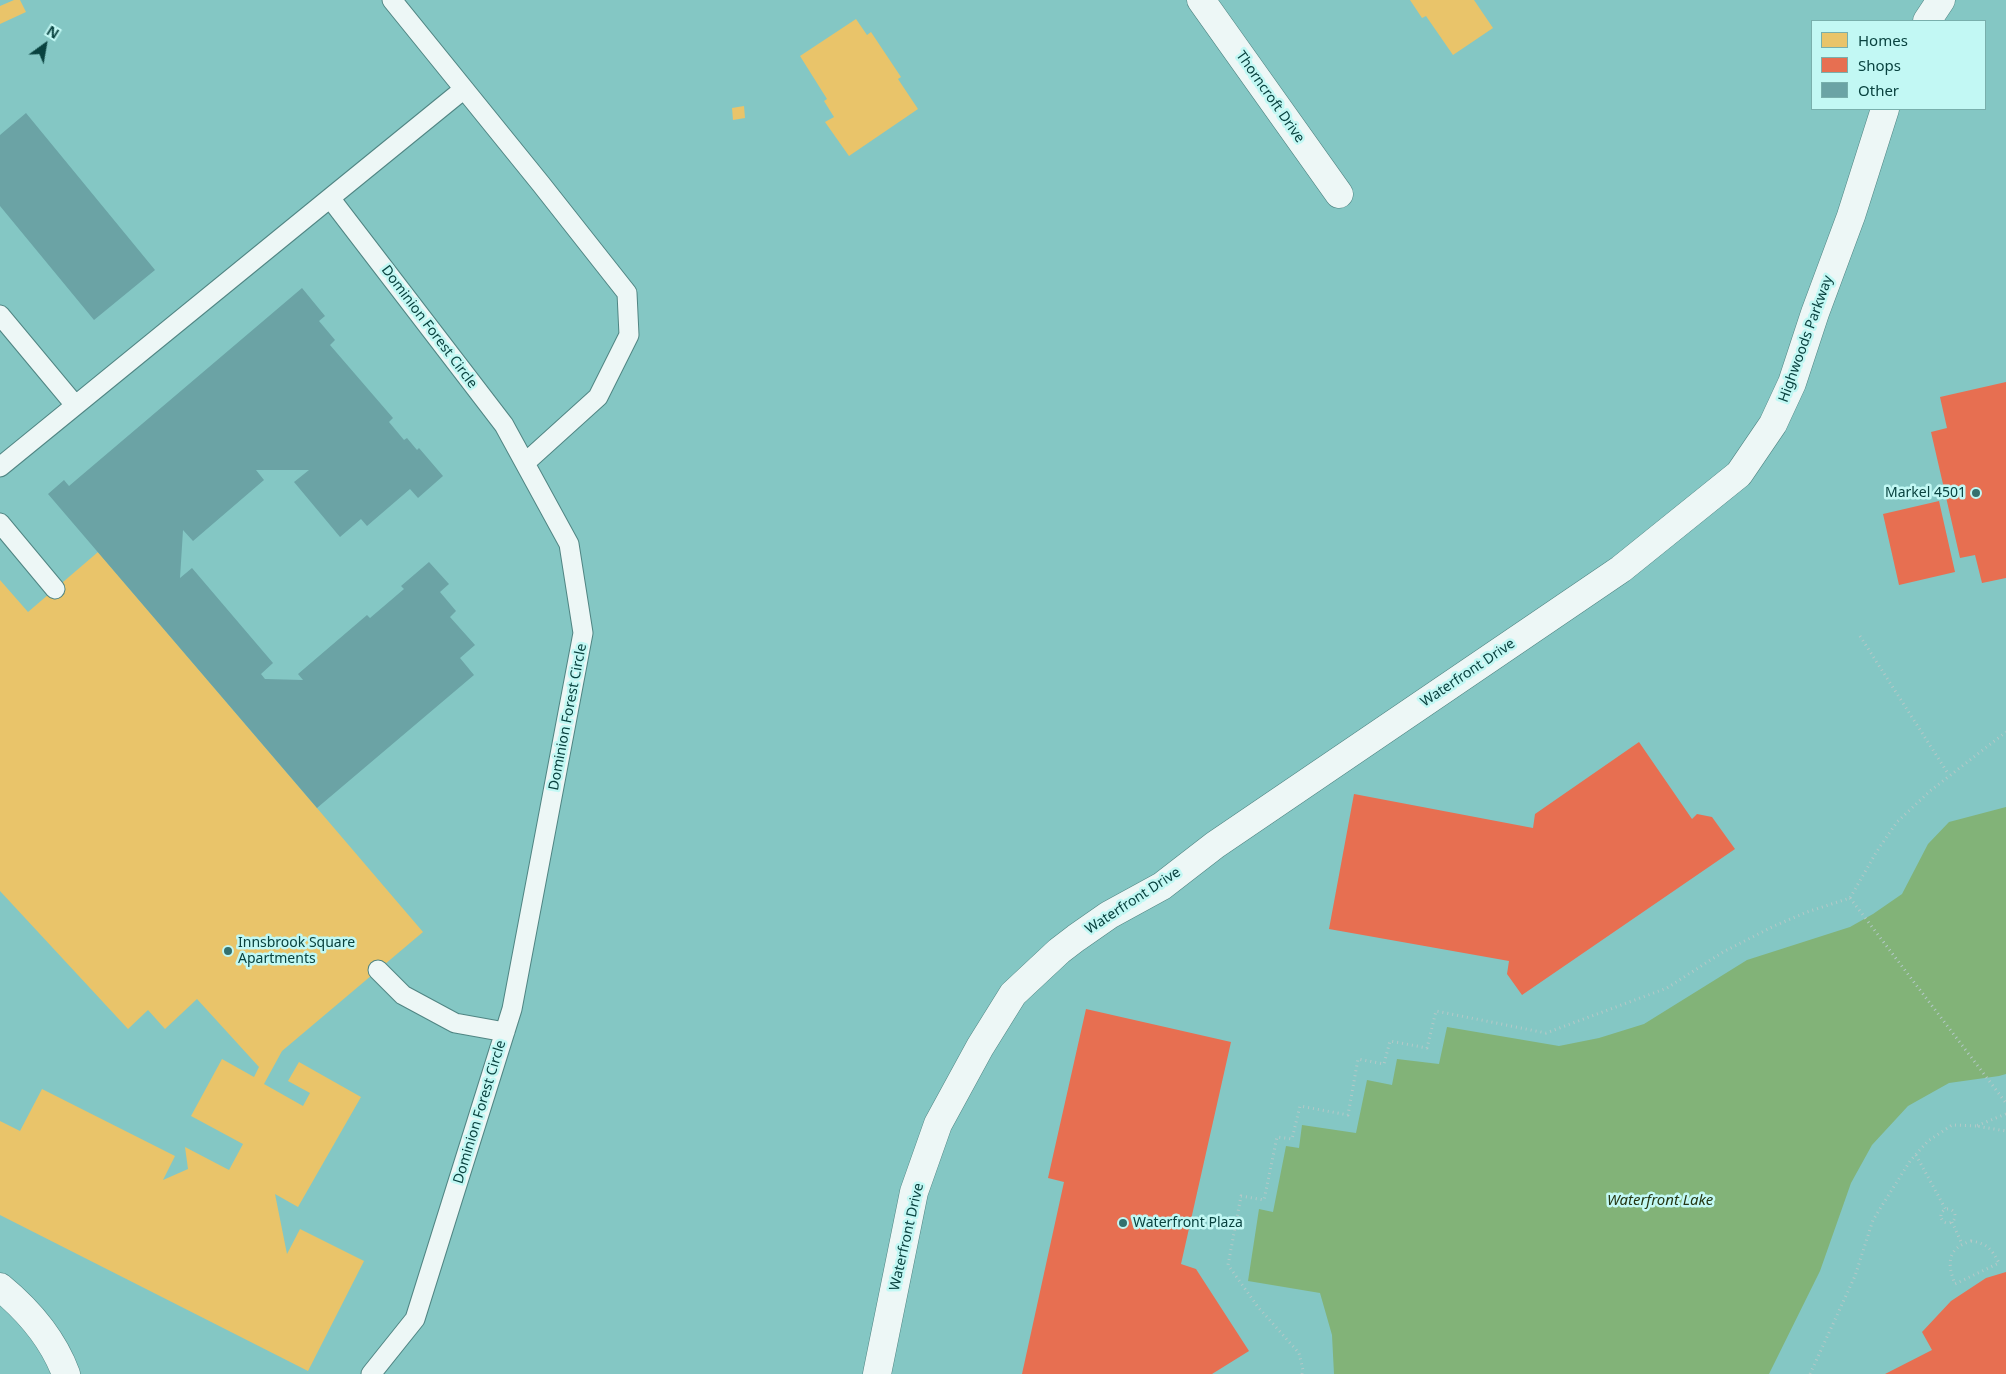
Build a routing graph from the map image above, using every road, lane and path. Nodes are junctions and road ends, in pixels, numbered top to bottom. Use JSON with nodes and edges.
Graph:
{"nodes":[{"id":1,"x":392,"y":0,"type":"edge"},
{"id":2,"x":1201,"y":0,"type":"edge"},
{"id":3,"x":1942,"y":0,"type":"edge"},
{"id":4,"x":1928,"y":20,"type":"edge"},
{"id":5,"x":464,"y":89,"type":"junction"},
{"id":6,"x":1885,"y":110,"type":"edge"},
{"id":7,"x":1339,"y":194,"type":"dead end"},
{"id":8,"x":330,"y":198,"type":"junction"},
{"id":9,"x":0,"y":315,"type":"edge"},
{"id":10,"x":75,"y":405,"type":"junction"},
{"id":11,"x":525,"y":463,"type":"junction"},
{"id":12,"x":0,"y":467,"type":"edge"},
{"id":13,"x":0,"y":523,"type":"edge"},
{"id":14,"x":1621,"y":569,"type":"joint"},
{"id":15,"x":55,"y":589,"type":"dead end"},
{"id":16,"x":1860,"y":636,"type":"dead end"},
{"id":17,"x":2006,"y":732,"type":"edge"},
{"id":18,"x":1949,"y":775,"type":"junction"},
{"id":19,"x":1850,"y":898,"type":"junction"},
{"id":20,"x":378,"y":970,"type":"dead end"},
{"id":21,"x":504,"y":1032,"type":"junction"},
{"id":22,"x":2006,"y":1103,"type":"edge"},
{"id":23,"x":2006,"y":1114,"type":"edge"},
{"id":24,"x":1976,"y":1126,"type":"junction"},
{"id":25,"x":2006,"y":1131,"type":"edge"},
{"id":26,"x":1916,"y":1155,"type":"junction"},
{"id":27,"x":1946,"y":1210,"type":"junction"},
{"id":28,"x":1952,"y":1222,"type":"junction"},
{"id":29,"x":1962,"y":1244,"type":"junction"},
{"id":30,"x":0,"y":1288,"type":"edge"},
{"id":31,"x":66,"y":1374,"type":"edge"},
{"id":32,"x":371,"y":1374,"type":"edge"},
{"id":33,"x":877,"y":1374,"type":"edge"},
{"id":34,"x":1302,"y":1374,"type":"edge"},
{"id":35,"x":1810,"y":1374,"type":"edge"}],
"edges":[{"from":1,"to":5,"type":"lane"},
{"from":2,"to":7,"type":"street","name":"Thorncroft Drive"},
{"from":3,"to":4,"type":"street"},
{"from":5,"to":8,"type":"lane"},
{"from":5,"to":11,"type":"lane"},
{"from":6,"to":14,"type":"street","name":"Highwoods Parkway"},
{"from":8,"to":10,"type":"lane"},
{"from":8,"to":11,"type":"lane","name":"Dominion Forest Circle"},
{"from":9,"to":10,"type":"lane"},
{"from":10,"to":12,"type":"lane"},
{"from":11,"to":21,"type":"lane","name":"Dominion Forest Circle"},
{"from":13,"to":15,"type":"lane"},
{"from":14,"to":33,"type":"street","name":"Waterfront Drive"},
{"from":16,"to":18,"type":"path"},
{"from":17,"to":18,"type":"path"},
{"from":18,"to":19,"type":"path"},
{"from":19,"to":22,"type":"path"},
{"from":19,"to":34,"type":"path"},
{"from":20,"to":21,"type":"lane"},
{"from":21,"to":32,"type":"lane","name":"Dominion Forest Circle"},
{"from":23,"to":24,"type":"path"},
{"from":24,"to":25,"type":"path"},
{"from":24,"to":26,"type":"path"},
{"from":26,"to":27,"type":"path"},
{"from":26,"to":35,"type":"path"},
{"from":27,"to":28,"type":"path"},
{"from":27,"to":28,"type":"path"},
{"from":28,"to":29,"type":"path"},
{"from":29,"to":29,"type":"path"},
{"from":30,"to":31,"type":"street"}]}
